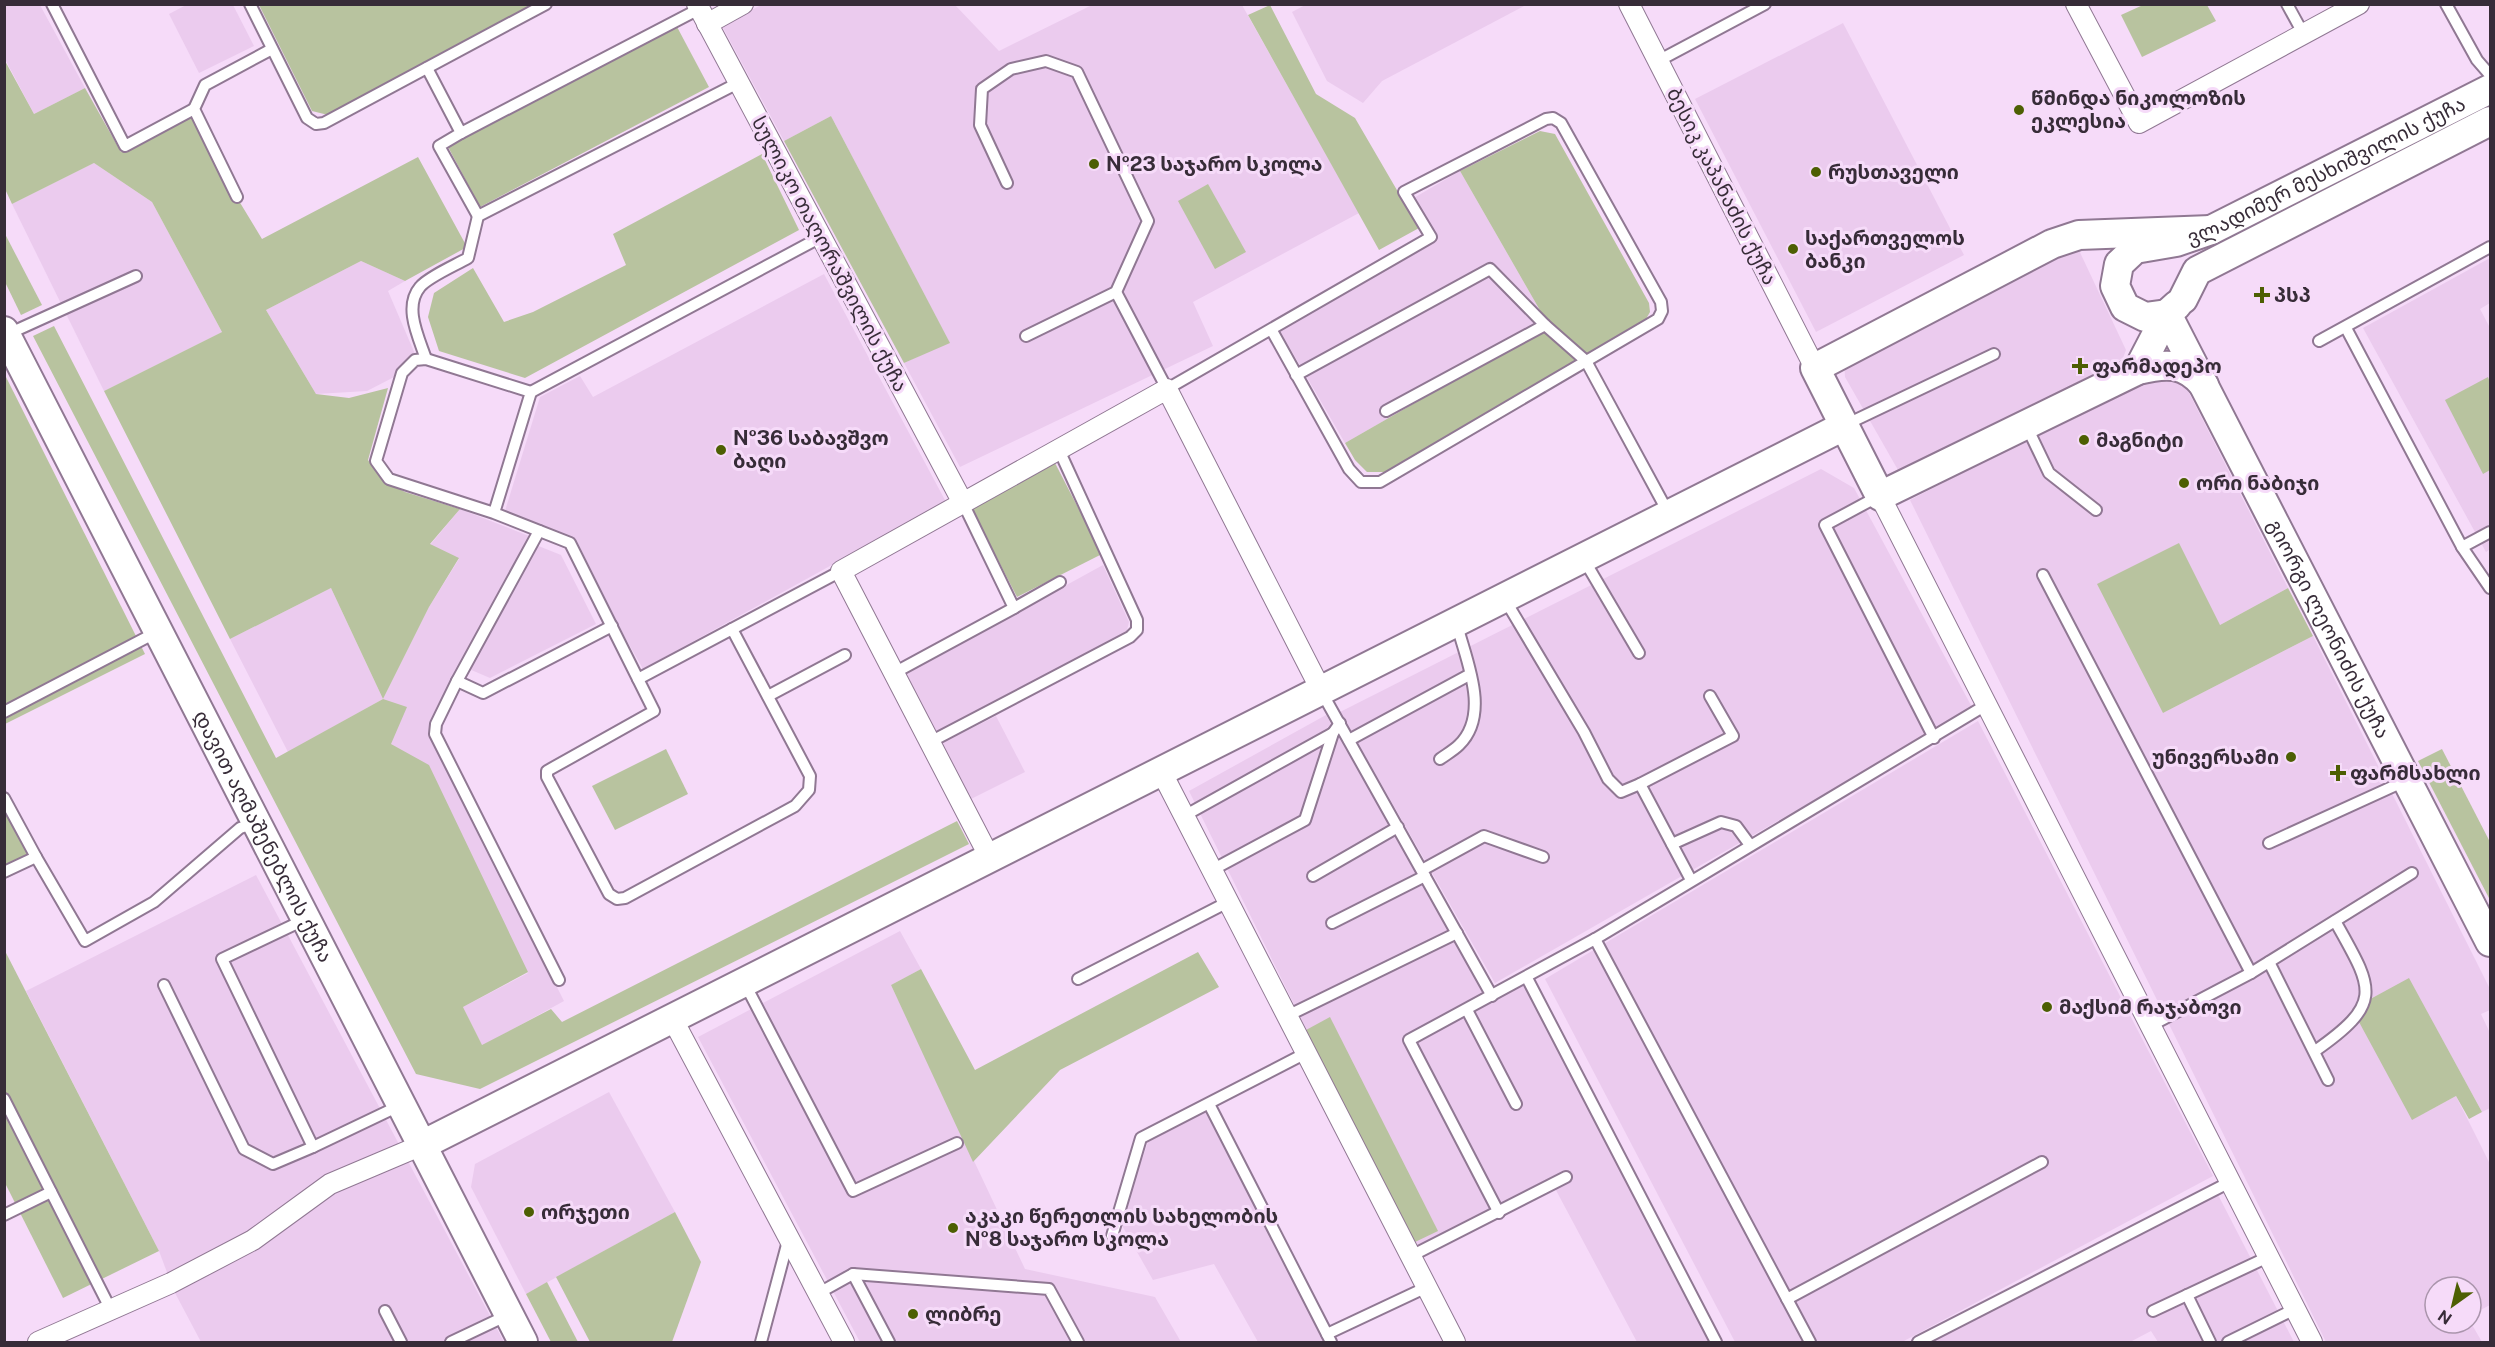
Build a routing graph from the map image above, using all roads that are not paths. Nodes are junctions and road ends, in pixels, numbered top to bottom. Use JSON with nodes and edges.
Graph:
{"nodes":[{"id":1,"x":52,"y":4,"type":"edge"},
{"id":2,"x":250,"y":4,"type":"edge"},
{"id":3,"x":546,"y":4,"type":"edge"},
{"id":4,"x":743,"y":4,"type":"edge"},
{"id":5,"x":1629,"y":4,"type":"edge"},
{"id":6,"x":1765,"y":4,"type":"edge"},
{"id":7,"x":2076,"y":4,"type":"edge"},
{"id":8,"x":2287,"y":4,"type":"edge"},
{"id":9,"x":2359,"y":4,"type":"edge"},
{"id":10,"x":2446,"y":4,"type":"edge"},
{"id":11,"x":701,"y":12,"type":"edge"},
{"id":12,"x":2304,"y":34,"type":"junction"},
{"id":13,"x":272,"y":49,"type":"junction"},
{"id":14,"x":1658,"y":61,"type":"junction"},
{"id":15,"x":427,"y":68,"type":"junction"},
{"id":16,"x":2490,"y":75,"type":"edge"},
{"id":17,"x":738,"y":82,"type":"junction"},
{"id":18,"x":2490,"y":89,"type":"edge"},
{"id":19,"x":194,"y":109,"type":"junction"},
{"id":20,"x":2490,"y":121,"type":"edge"},
{"id":21,"x":461,"y":133,"type":"junction"},
{"id":22,"x":1007,"y":183,"type":"dead end"},
{"id":23,"x":237,"y":197,"type":"dead end"},
{"id":24,"x":478,"y":216,"type":"junction"},
{"id":25,"x":2211,"y":230,"type":"junction"},
{"id":26,"x":2079,"y":235,"type":"junction"},
{"id":27,"x":821,"y":237,"type":"junction"},
{"id":28,"x":2157,"y":245,"type":"junction"},
{"id":29,"x":2490,"y":247,"type":"edge"},
{"id":30,"x":2119,"y":264,"type":"junction"},
{"id":31,"x":136,"y":276,"type":"dead end"},
{"id":32,"x":1116,"y":292,"type":"junction"},
{"id":33,"x":2175,"y":306,"type":"junction"},
{"id":34,"x":1545,"y":325,"type":"junction"},
{"id":35,"x":2346,"y":328,"type":"junction"},
{"id":36,"x":1271,"y":329,"type":"junction"},
{"id":37,"x":6,"y":333,"type":"edge"},
{"id":38,"x":1026,"y":336,"type":"dead end"},
{"id":39,"x":2319,"y":341,"type":"dead end"},
{"id":40,"x":1994,"y":354,"type":"dead end"},
{"id":41,"x":426,"y":358,"type":"junction"},
{"id":42,"x":1586,"y":361,"type":"junction"},
{"id":43,"x":1815,"y":368,"type":"junction"},
{"id":44,"x":2138,"y":370,"type":"junction"},
{"id":45,"x":1296,"y":375,"type":"junction"},
{"id":46,"x":2204,"y":385,"type":"junction"},
{"id":47,"x":1167,"y":389,"type":"junction"},
{"id":48,"x":531,"y":392,"type":"junction"},
{"id":49,"x":1386,"y":411,"type":"dead end"},
{"id":50,"x":2025,"y":424,"type":"junction"},
{"id":51,"x":1844,"y":426,"type":"junction"},
{"id":52,"x":1059,"y":450,"type":"junction"},
{"id":53,"x":1880,"y":496,"type":"junction"},
{"id":54,"x":963,"y":503,"type":"junction"},
{"id":55,"x":2096,"y":510,"type":"dead end"},
{"id":56,"x":494,"y":513,"type":"junction"},
{"id":57,"x":1669,"y":514,"type":"junction"},
{"id":58,"x":539,"y":531,"type":"junction"},
{"id":59,"x":2490,"y":532,"type":"edge"},
{"id":60,"x":2462,"y":547,"type":"junction"},
{"id":61,"x":1583,"y":557,"type":"junction"},
{"id":62,"x":841,"y":571,"type":"junction"},
{"id":63,"x":2043,"y":574,"type":"dead end"},
{"id":64,"x":1060,"y":582,"type":"dead end"},
{"id":65,"x":2490,"y":588,"type":"edge"},
{"id":66,"x":1503,"y":598,"type":"junction"},
{"id":67,"x":1014,"y":608,"type":"junction"},
{"id":68,"x":1456,"y":622,"type":"junction"},
{"id":69,"x":612,"y":626,"type":"junction"},
{"id":70,"x":732,"y":629,"type":"junction"},
{"id":71,"x":157,"y":631,"type":"junction"},
{"id":72,"x":1639,"y":653,"type":"dead end"},
{"id":73,"x":844,"y":655,"type":"dead end"},
{"id":74,"x":894,"y":673,"type":"junction"},
{"id":75,"x":1469,"y":675,"type":"junction"},
{"id":76,"x":638,"y":679,"type":"junction"},
{"id":77,"x":457,"y":681,"type":"junction"},
{"id":78,"x":1321,"y":690,"type":"junction"},
{"id":79,"x":768,"y":696,"type":"junction"},
{"id":80,"x":1710,"y":696,"type":"dead end"},
{"id":81,"x":1986,"y":705,"type":"junction"},
{"id":82,"x":4,"y":712,"type":"edge"},
{"id":83,"x":1340,"y":723,"type":"junction"},
{"id":84,"x":1334,"y":733,"type":"junction"},
{"id":85,"x":1934,"y":738,"type":"junction"},
{"id":86,"x":1349,"y":740,"type":"junction"},
{"id":87,"x":930,"y":742,"type":"junction"},
{"id":88,"x":1440,"y":759,"type":"dead end"},
{"id":89,"x":1161,"y":771,"type":"junction"},
{"id":90,"x":2407,"y":780,"type":"junction"},
{"id":91,"x":1640,"y":784,"type":"junction"},
{"id":92,"x":4,"y":798,"type":"edge"},
{"id":93,"x":1184,"y":816,"type":"junction"},
{"id":94,"x":256,"y":822,"type":"junction"},
{"id":95,"x":1398,"y":827,"type":"junction"},
{"id":96,"x":2269,"y":843,"type":"dead end"},
{"id":97,"x":1672,"y":844,"type":"junction"},
{"id":98,"x":1750,"y":845,"type":"junction"},
{"id":99,"x":36,"y":856,"type":"junction"},
{"id":100,"x":1543,"y":857,"type":"dead end"},
{"id":101,"x":990,"y":858,"type":"junction"},
{"id":102,"x":1212,"y":870,"type":"junction"},
{"id":103,"x":4,"y":872,"type":"edge"},
{"id":104,"x":1423,"y":873,"type":"junction"},
{"id":105,"x":2412,"y":873,"type":"dead end"},
{"id":106,"x":1313,"y":876,"type":"dead end"},
{"id":107,"x":1691,"y":880,"type":"junction"},
{"id":108,"x":1228,"y":902,"type":"junction"},
{"id":109,"x":306,"y":919,"type":"junction"},
{"id":110,"x":2335,"y":921,"type":"junction"},
{"id":111,"x":1332,"y":923,"type":"dead end"},
{"id":112,"x":1457,"y":933,"type":"junction"},
{"id":113,"x":1594,"y":939,"type":"junction"},
{"id":114,"x":2490,"y":942,"type":"edge"},
{"id":115,"x":2269,"y":962,"type":"junction"},
{"id":116,"x":2251,"y":973,"type":"junction"},
{"id":117,"x":1527,"y":978,"type":"junction"},
{"id":118,"x":1078,"y":979,"type":"dead end"},
{"id":119,"x":559,"y":980,"type":"dead end"},
{"id":120,"x":744,"y":982,"type":"junction"},
{"id":121,"x":164,"y":985,"type":"dead end"},
{"id":122,"x":1492,"y":996,"type":"junction"},
{"id":123,"x":1467,"y":1010,"type":"junction"},
{"id":124,"x":1287,"y":1016,"type":"junction"},
{"id":125,"x":672,"y":1018,"type":"junction"},
{"id":126,"x":2150,"y":1026,"type":"junction"},
{"id":127,"x":2315,"y":1051,"type":"junction"},
{"id":128,"x":1306,"y":1053,"type":"junction"},
{"id":129,"x":2328,"y":1080,"type":"dead end"},
{"id":130,"x":4,"y":1099,"type":"edge"},
{"id":131,"x":1209,"y":1104,"type":"junction"},
{"id":132,"x":1516,"y":1104,"type":"dead end"},
{"id":133,"x":402,"y":1105,"type":"junction"},
{"id":134,"x":957,"y":1143,"type":"dead end"},
{"id":135,"x":422,"y":1145,"type":"junction"},
{"id":136,"x":313,"y":1147,"type":"junction"},
{"id":137,"x":2042,"y":1162,"type":"dead end"},
{"id":138,"x":1566,"y":1177,"type":"dead end"},
{"id":139,"x":2230,"y":1182,"type":"junction"},
{"id":140,"x":51,"y":1192,"type":"junction"},
{"id":141,"x":1498,"y":1213,"type":"junction"},
{"id":142,"x":4,"y":1215,"type":"edge"},
{"id":143,"x":1112,"y":1236,"type":"dead end"},
{"id":144,"x":788,"y":1241,"type":"junction"},
{"id":145,"x":1411,"y":1256,"type":"junction"},
{"id":146,"x":2268,"y":1257,"type":"junction"},
{"id":147,"x":853,"y":1274,"type":"junction"},
{"id":148,"x":1427,"y":1287,"type":"junction"},
{"id":149,"x":817,"y":1294,"type":"junction"},
{"id":150,"x":2187,"y":1295,"type":"junction"},
{"id":151,"x":1787,"y":1299,"type":"junction"},
{"id":152,"x":2295,"y":1309,"type":"junction"},
{"id":153,"x":385,"y":1311,"type":"dead end"},
{"id":154,"x":2153,"y":1311,"type":"dead end"},
{"id":155,"x":112,"y":1312,"type":"junction"},
{"id":156,"x":509,"y":1315,"type":"junction"},
{"id":157,"x":1329,"y":1338,"type":"edge"},
{"id":158,"x":38,"y":1342,"type":"edge"},
{"id":159,"x":401,"y":1342,"type":"edge"},
{"id":160,"x":451,"y":1342,"type":"edge"},
{"id":161,"x":523,"y":1342,"type":"edge"},
{"id":162,"x":762,"y":1342,"type":"edge"},
{"id":163,"x":844,"y":1342,"type":"edge"},
{"id":164,"x":889,"y":1342,"type":"edge"},
{"id":165,"x":1078,"y":1342,"type":"edge"},
{"id":166,"x":1455,"y":1342,"type":"edge"},
{"id":167,"x":1716,"y":1342,"type":"edge"},
{"id":168,"x":1810,"y":1342,"type":"edge"},
{"id":169,"x":1917,"y":1342,"type":"edge"},
{"id":170,"x":2210,"y":1342,"type":"edge"},
{"id":171,"x":2228,"y":1342,"type":"edge"},
{"id":172,"x":2312,"y":1342,"type":"edge"}],
"edges":[{"from":1,"to":19,"type":"lane"},
{"from":2,"to":13,"type":"lane"},
{"from":3,"to":15,"type":"lane"},
{"from":4,"to":11,"type":"street"},
{"from":5,"to":14,"type":"street","name":"ბესიკ კაპანაძის ქუჩა"},
{"from":6,"to":14,"type":"lane"},
{"from":7,"to":12,"type":"street"},
{"from":8,"to":12,"type":"lane"},
{"from":9,"to":12,"type":"street"},
{"from":10,"to":16,"type":"lane"},
{"from":11,"to":17,"type":"street","name":"სულიკო თაღორაშვილის ქუჩა"},
{"from":11,"to":21,"type":"lane"},
{"from":13,"to":15,"type":"lane"},
{"from":13,"to":19,"type":"lane"},
{"from":14,"to":43,"type":"street","name":"ბესიკ კაპანაძის ქუჩა"},
{"from":15,"to":21,"type":"lane"},
{"from":17,"to":24,"type":"lane"},
{"from":17,"to":27,"type":"street","name":"სულიკო თაღორაშვილის ქუჩა"},
{"from":18,"to":25,"type":"street","name":"ვლადიმერ მესხიშვილის ქუჩა"},
{"from":19,"to":23,"type":"lane"},
{"from":20,"to":33,"type":"street","name":"ვლადიმერ მესხიშვილის ქუჩა"},
{"from":21,"to":24,"type":"lane"},
{"from":22,"to":32,"type":"lane"},
{"from":24,"to":41,"type":"lane"},
{"from":25,"to":26,"type":"street"},
{"from":25,"to":28,"type":"street","name":"ვლადიმერ მესხიშვილის ქუჩა"},
{"from":26,"to":30,"type":"street"},
{"from":26,"to":43,"type":"street"},
{"from":27,"to":48,"type":"lane"},
{"from":27,"to":54,"type":"street","name":"სულიკო თაღორაშვილის ქუჩა"},
{"from":28,"to":30,"type":"street"},
{"from":28,"to":33,"type":"street"},
{"from":29,"to":35,"type":"lane"},
{"from":30,"to":33,"type":"street"},
{"from":31,"to":37,"type":"lane"},
{"from":32,"to":38,"type":"lane"},
{"from":32,"to":47,"type":"lane"},
{"from":33,"to":44,"type":"street","name":"ვლადიმერ მესხიშვილის ქუჩა"},
{"from":33,"to":46,"type":"street","name":"გიორგი ლეონიძის ქუჩა"},
{"from":34,"to":42,"type":"lane"},
{"from":34,"to":45,"type":"lane"},
{"from":34,"to":49,"type":"lane"},
{"from":35,"to":39,"type":"lane"},
{"from":35,"to":60,"type":"lane"},
{"from":36,"to":42,"type":"lane"},
{"from":36,"to":45,"type":"lane"},
{"from":36,"to":47,"type":"lane"},
{"from":37,"to":71,"type":"street","name":"დავით აღმაშენებლის ქუჩა"},
{"from":40,"to":51,"type":"lane"},
{"from":41,"to":48,"type":"lane"},
{"from":41,"to":56,"type":"lane"},
{"from":42,"to":45,"type":"lane"},
{"from":42,"to":57,"type":"lane"},
{"from":43,"to":51,"type":"street"},
{"from":44,"to":46,"type":"street"},
{"from":44,"to":50,"type":"street"},
{"from":46,"to":90,"type":"street","name":"გიორგი ლეონიძის ქუჩა"},
{"from":47,"to":52,"type":"street"},
{"from":47,"to":78,"type":"street"},
{"from":48,"to":56,"type":"lane"},
{"from":50,"to":53,"type":"street"},
{"from":50,"to":55,"type":"lane"},
{"from":51,"to":53,"type":"street"},
{"from":51,"to":57,"type":"street"},
{"from":52,"to":54,"type":"street"},
{"from":52,"to":87,"type":"lane"},
{"from":53,"to":81,"type":"street"},
{"from":53,"to":85,"type":"lane"},
{"from":54,"to":62,"type":"street"},
{"from":54,"to":67,"type":"lane"},
{"from":56,"to":58,"type":"lane"},
{"from":57,"to":61,"type":"street"},
{"from":58,"to":69,"type":"lane"},
{"from":58,"to":77,"type":"lane"},
{"from":59,"to":60,"type":"lane"},
{"from":60,"to":65,"type":"lane"},
{"from":61,"to":66,"type":"street"},
{"from":61,"to":72,"type":"lane"},
{"from":62,"to":70,"type":"lane"},
{"from":62,"to":74,"type":"street"},
{"from":63,"to":116,"type":"lane"},
{"from":64,"to":67,"type":"lane"},
{"from":66,"to":68,"type":"street"},
{"from":66,"to":91,"type":"lane"},
{"from":67,"to":74,"type":"lane"},
{"from":68,"to":75,"type":"lane"},
{"from":68,"to":78,"type":"street"},
{"from":69,"to":76,"type":"lane"},
{"from":69,"to":77,"type":"lane"},
{"from":70,"to":76,"type":"lane"},
{"from":70,"to":79,"type":"lane"},
{"from":71,"to":82,"type":"lane"},
{"from":71,"to":94,"type":"street","name":"დავით აღმაშენებლის ქუჩა"},
{"from":73,"to":79,"type":"lane"},
{"from":74,"to":87,"type":"street"},
{"from":75,"to":86,"type":"lane"},
{"from":75,"to":88,"type":"lane"},
{"from":76,"to":79,"type":"lane"},
{"from":77,"to":119,"type":"lane"},
{"from":78,"to":83,"type":"lane"},
{"from":78,"to":89,"type":"street"},
{"from":80,"to":91,"type":"lane"},
{"from":81,"to":85,"type":"lane"},
{"from":81,"to":126,"type":"street"},
{"from":83,"to":84,"type":"lane"},
{"from":83,"to":86,"type":"lane"},
{"from":84,"to":93,"type":"lane"},
{"from":84,"to":102,"type":"lane"},
{"from":85,"to":98,"type":"lane"},
{"from":86,"to":95,"type":"lane"},
{"from":87,"to":101,"type":"street"},
{"from":89,"to":93,"type":"street"},
{"from":89,"to":101,"type":"street"},
{"from":90,"to":96,"type":"lane"},
{"from":90,"to":114,"type":"street","name":"გიორგი ლეონიძის ქუჩა"},
{"from":91,"to":97,"type":"lane"},
{"from":92,"to":99,"type":"lane"},
{"from":93,"to":102,"type":"street"},
{"from":94,"to":99,"type":"lane"},
{"from":94,"to":109,"type":"street","name":"დავით აღმაშენებლის ქუჩა"},
{"from":95,"to":104,"type":"lane"},
{"from":95,"to":106,"type":"lane"},
{"from":97,"to":98,"type":"lane"},
{"from":97,"to":107,"type":"lane"},
{"from":98,"to":107,"type":"lane"},
{"from":99,"to":103,"type":"lane"},
{"from":100,"to":104,"type":"lane"},
{"from":101,"to":120,"type":"street"},
{"from":102,"to":108,"type":"street"},
{"from":104,"to":111,"type":"lane"},
{"from":104,"to":112,"type":"lane"},
{"from":105,"to":110,"type":"lane"},
{"from":107,"to":113,"type":"lane"},
{"from":108,"to":118,"type":"lane"},
{"from":108,"to":124,"type":"street"},
{"from":109,"to":133,"type":"street","name":"დავით აღმაშენებლის ქუჩა"},
{"from":109,"to":136,"type":"lane"},
{"from":110,"to":115,"type":"lane"},
{"from":110,"to":127,"type":"lane"},
{"from":112,"to":122,"type":"lane"},
{"from":112,"to":124,"type":"lane"},
{"from":113,"to":117,"type":"lane"},
{"from":113,"to":151,"type":"lane"},
{"from":115,"to":116,"type":"lane"},
{"from":115,"to":127,"type":"lane"},
{"from":116,"to":126,"type":"lane"},
{"from":117,"to":122,"type":"lane"},
{"from":117,"to":167,"type":"lane"},
{"from":120,"to":125,"type":"street"},
{"from":120,"to":134,"type":"lane"},
{"from":121,"to":136,"type":"lane"},
{"from":122,"to":123,"type":"lane"},
{"from":123,"to":132,"type":"lane"},
{"from":123,"to":141,"type":"lane"},
{"from":124,"to":128,"type":"street"},
{"from":125,"to":135,"type":"street"},
{"from":125,"to":144,"type":"street"},
{"from":126,"to":139,"type":"street"},
{"from":127,"to":129,"type":"lane"},
{"from":128,"to":131,"type":"lane"},
{"from":128,"to":145,"type":"street"},
{"from":130,"to":140,"type":"lane"},
{"from":131,"to":143,"type":"lane"},
{"from":131,"to":157,"type":"lane"},
{"from":133,"to":135,"type":"street","name":"დავით აღმაშენებლის ქუჩა"},
{"from":133,"to":136,"type":"lane"},
{"from":135,"to":155,"type":"street"},
{"from":135,"to":156,"type":"street","name":"დავით აღმაშენებლის ქუჩა"},
{"from":137,"to":151,"type":"lane"},
{"from":138,"to":141,"type":"lane"},
{"from":139,"to":146,"type":"street"},
{"from":139,"to":169,"type":"lane"},
{"from":140,"to":142,"type":"lane"},
{"from":140,"to":155,"type":"lane"},
{"from":141,"to":145,"type":"lane"},
{"from":144,"to":149,"type":"street"},
{"from":144,"to":162,"type":"lane"},
{"from":145,"to":148,"type":"street"},
{"from":146,"to":150,"type":"lane"},
{"from":146,"to":152,"type":"street"},
{"from":147,"to":149,"type":"lane"},
{"from":147,"to":164,"type":"lane"},
{"from":147,"to":165,"type":"lane"},
{"from":148,"to":157,"type":"lane"},
{"from":148,"to":166,"type":"street"},
{"from":149,"to":163,"type":"street"},
{"from":150,"to":154,"type":"lane"},
{"from":150,"to":170,"type":"lane"},
{"from":151,"to":168,"type":"lane"},
{"from":152,"to":171,"type":"lane"},
{"from":152,"to":172,"type":"street"},
{"from":153,"to":159,"type":"lane"},
{"from":155,"to":158,"type":"street"},
{"from":156,"to":160,"type":"lane"},
{"from":156,"to":161,"type":"street","name":"დავით აღმაშენებლის ქუჩა"}]}
